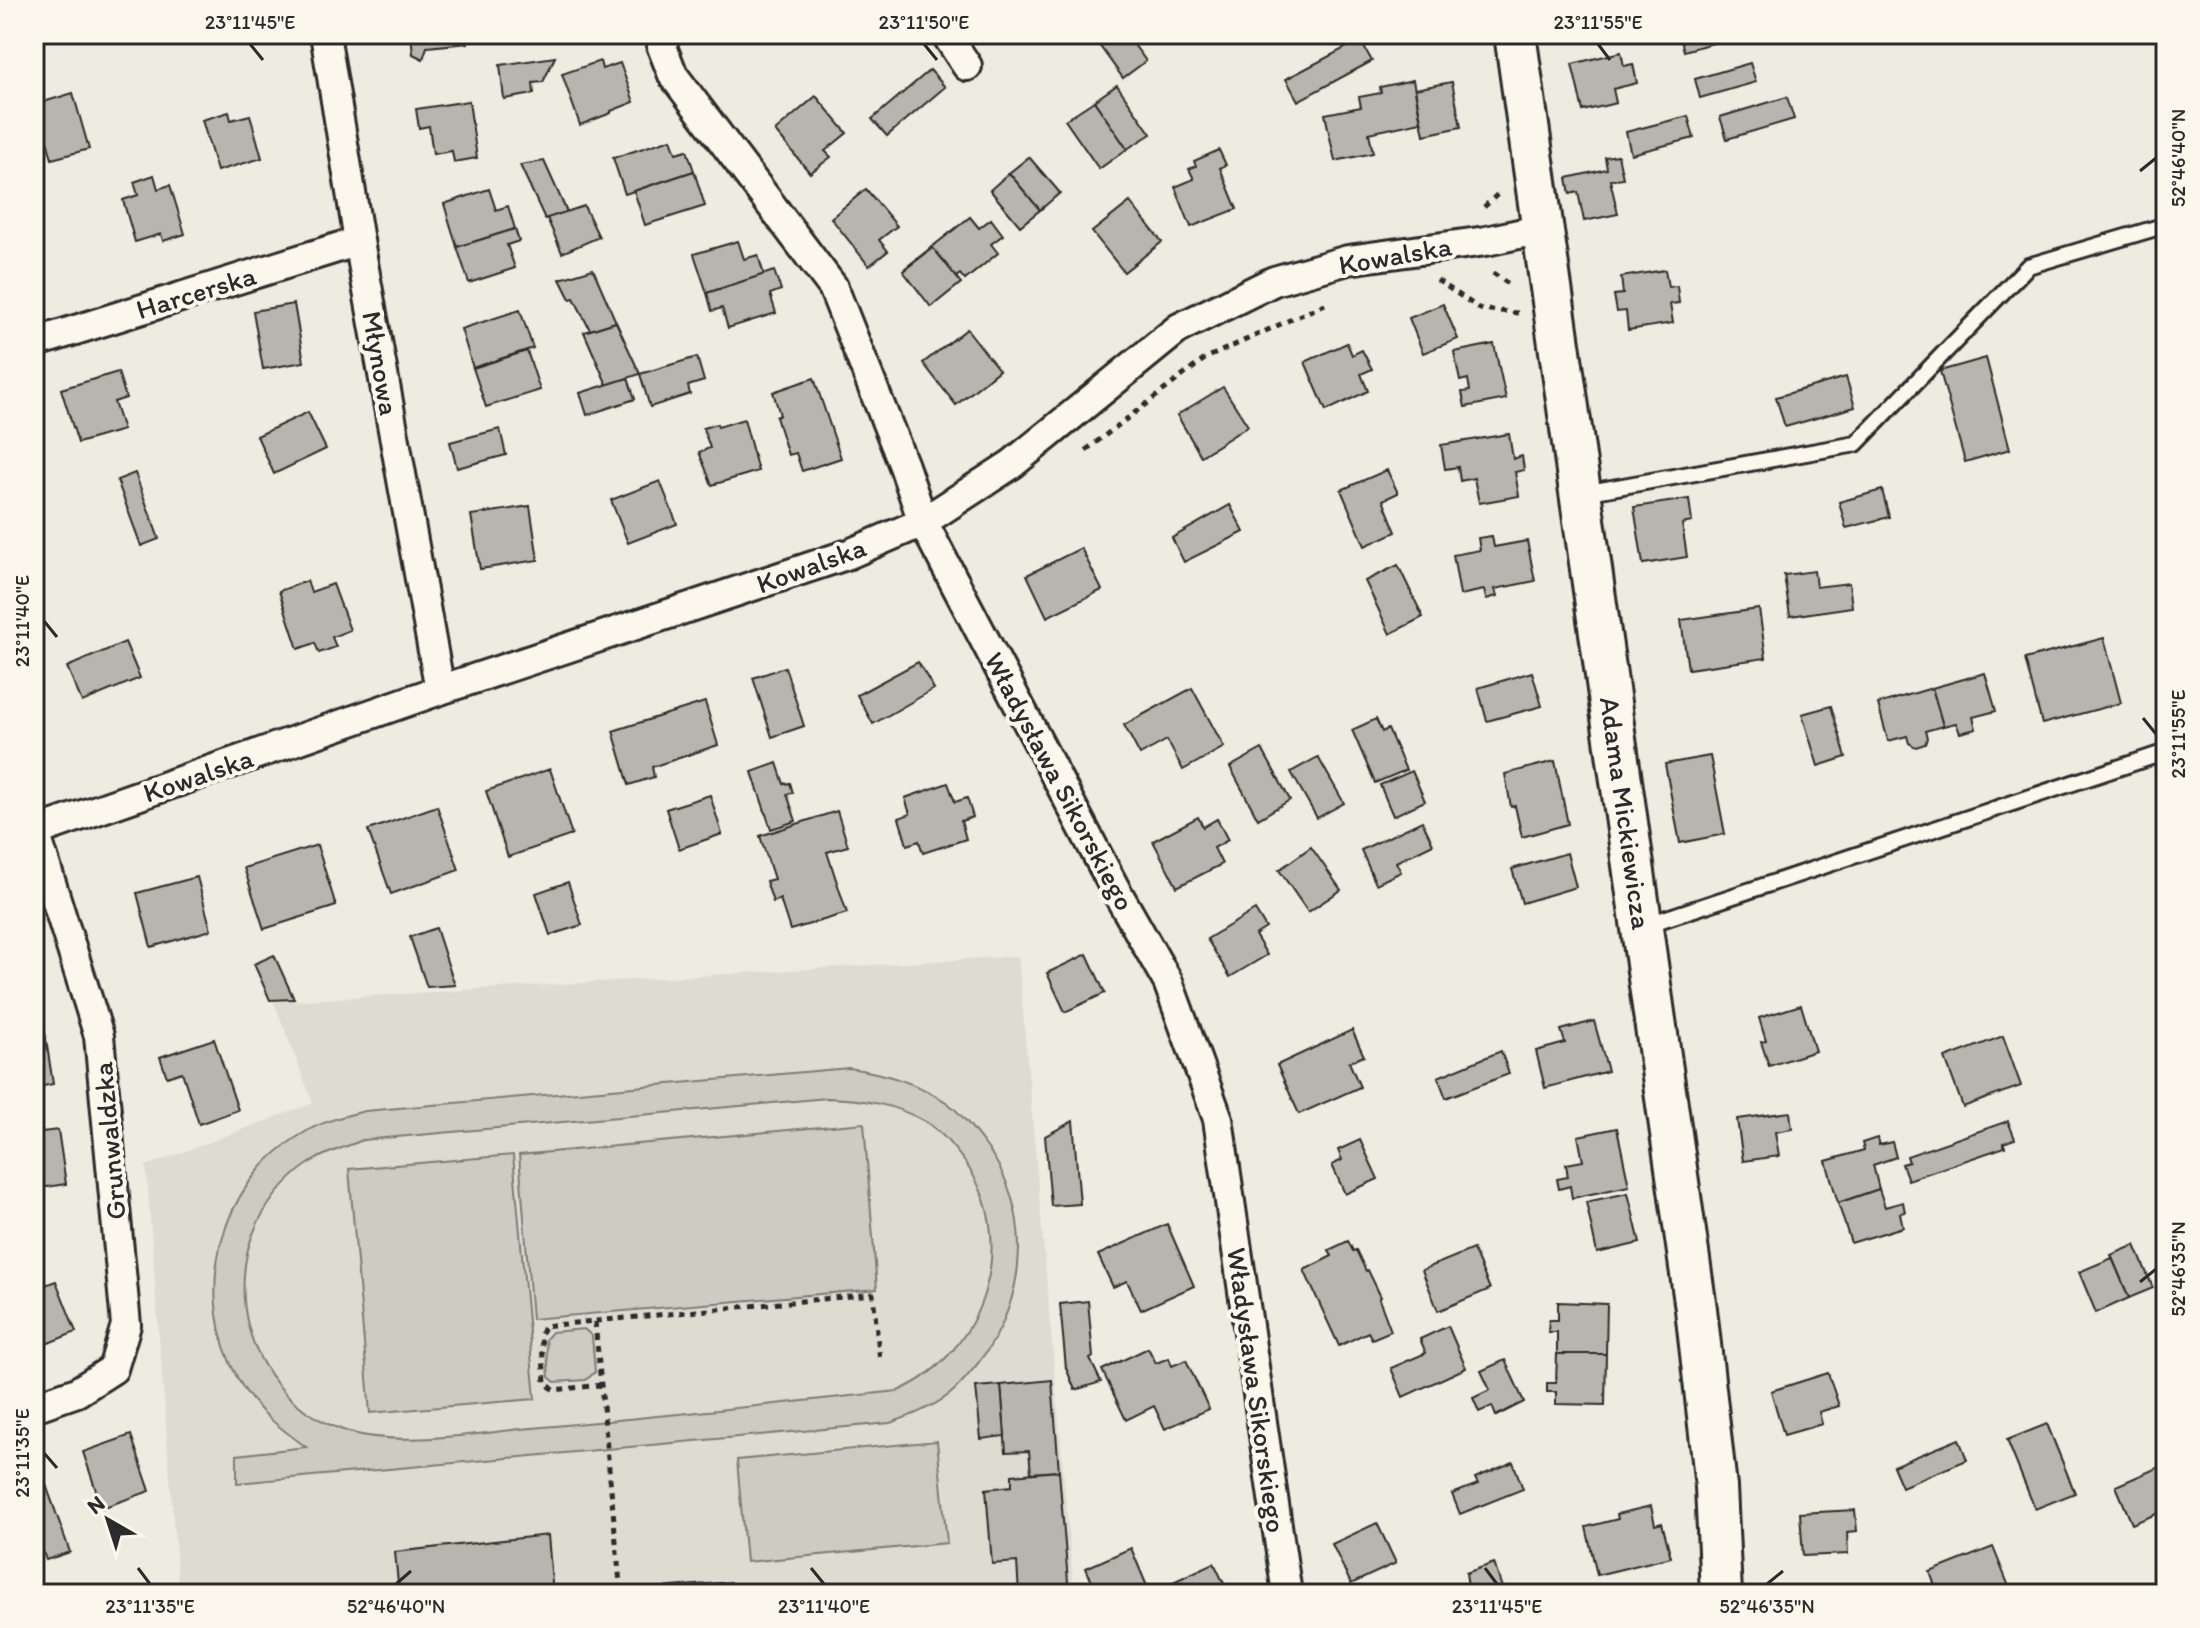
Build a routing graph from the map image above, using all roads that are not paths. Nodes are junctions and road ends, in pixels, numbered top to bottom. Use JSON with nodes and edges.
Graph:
{"nodes":[{"id":1,"x":325,"y":34,"type":"edge"},
{"id":2,"x":665,"y":34,"type":"edge"},
{"id":3,"x":946,"y":34,"type":"edge"},
{"id":4,"x":1515,"y":34,"type":"edge"},
{"id":5,"x":967,"y":66,"type":"dead end"},
{"id":6,"x":2166,"y":225,"type":"edge"},
{"id":7,"x":1542,"y":229,"type":"junction"},
{"id":8,"x":359,"y":241,"type":"junction"},
{"id":9,"x":34,"y":343,"type":"edge"},
{"id":10,"x":1580,"y":494,"type":"junction"},
{"id":11,"x":923,"y":522,"type":"junction"},
{"id":12,"x":440,"y":690,"type":"junction"},
{"id":13,"x":2166,"y":752,"type":"edge"},
{"id":14,"x":35,"y":832,"type":"edge"},
{"id":15,"x":1642,"y":927,"type":"junction"},
{"id":16,"x":34,"y":1407,"type":"edge"},
{"id":17,"x":1287,"y":1594,"type":"edge"},
{"id":18,"x":1721,"y":1594,"type":"edge"}],
"edges":[{"from":1,"to":8,"type":"street","name":"Młynowa"},
{"from":2,"to":11,"type":"street","name":"Władysława Sikorskiego"},
{"from":3,"to":5,"type":"street"},
{"from":4,"to":7,"type":"main road","name":"Adama Mickiewicza"},
{"from":6,"to":10,"type":"lane"},
{"from":7,"to":10,"type":"main road","name":"Adama Mickiewicza"},
{"from":7,"to":11,"type":"street","name":"Kowalska"},
{"from":8,"to":9,"type":"street","name":"Harcerska"},
{"from":8,"to":12,"type":"street","name":"Młynowa"},
{"from":10,"to":15,"type":"main road","name":"Adama Mickiewicza"},
{"from":11,"to":12,"type":"street","name":"Kowalska"},
{"from":11,"to":17,"type":"street","name":"Władysława Sikorskiego"},
{"from":12,"to":14,"type":"street","name":"Kowalska"},
{"from":13,"to":15,"type":"lane"},
{"from":14,"to":16,"type":"street","name":"Grunwaldzka"},
{"from":15,"to":18,"type":"main road","name":"Adama Mickiewicza"}]}
